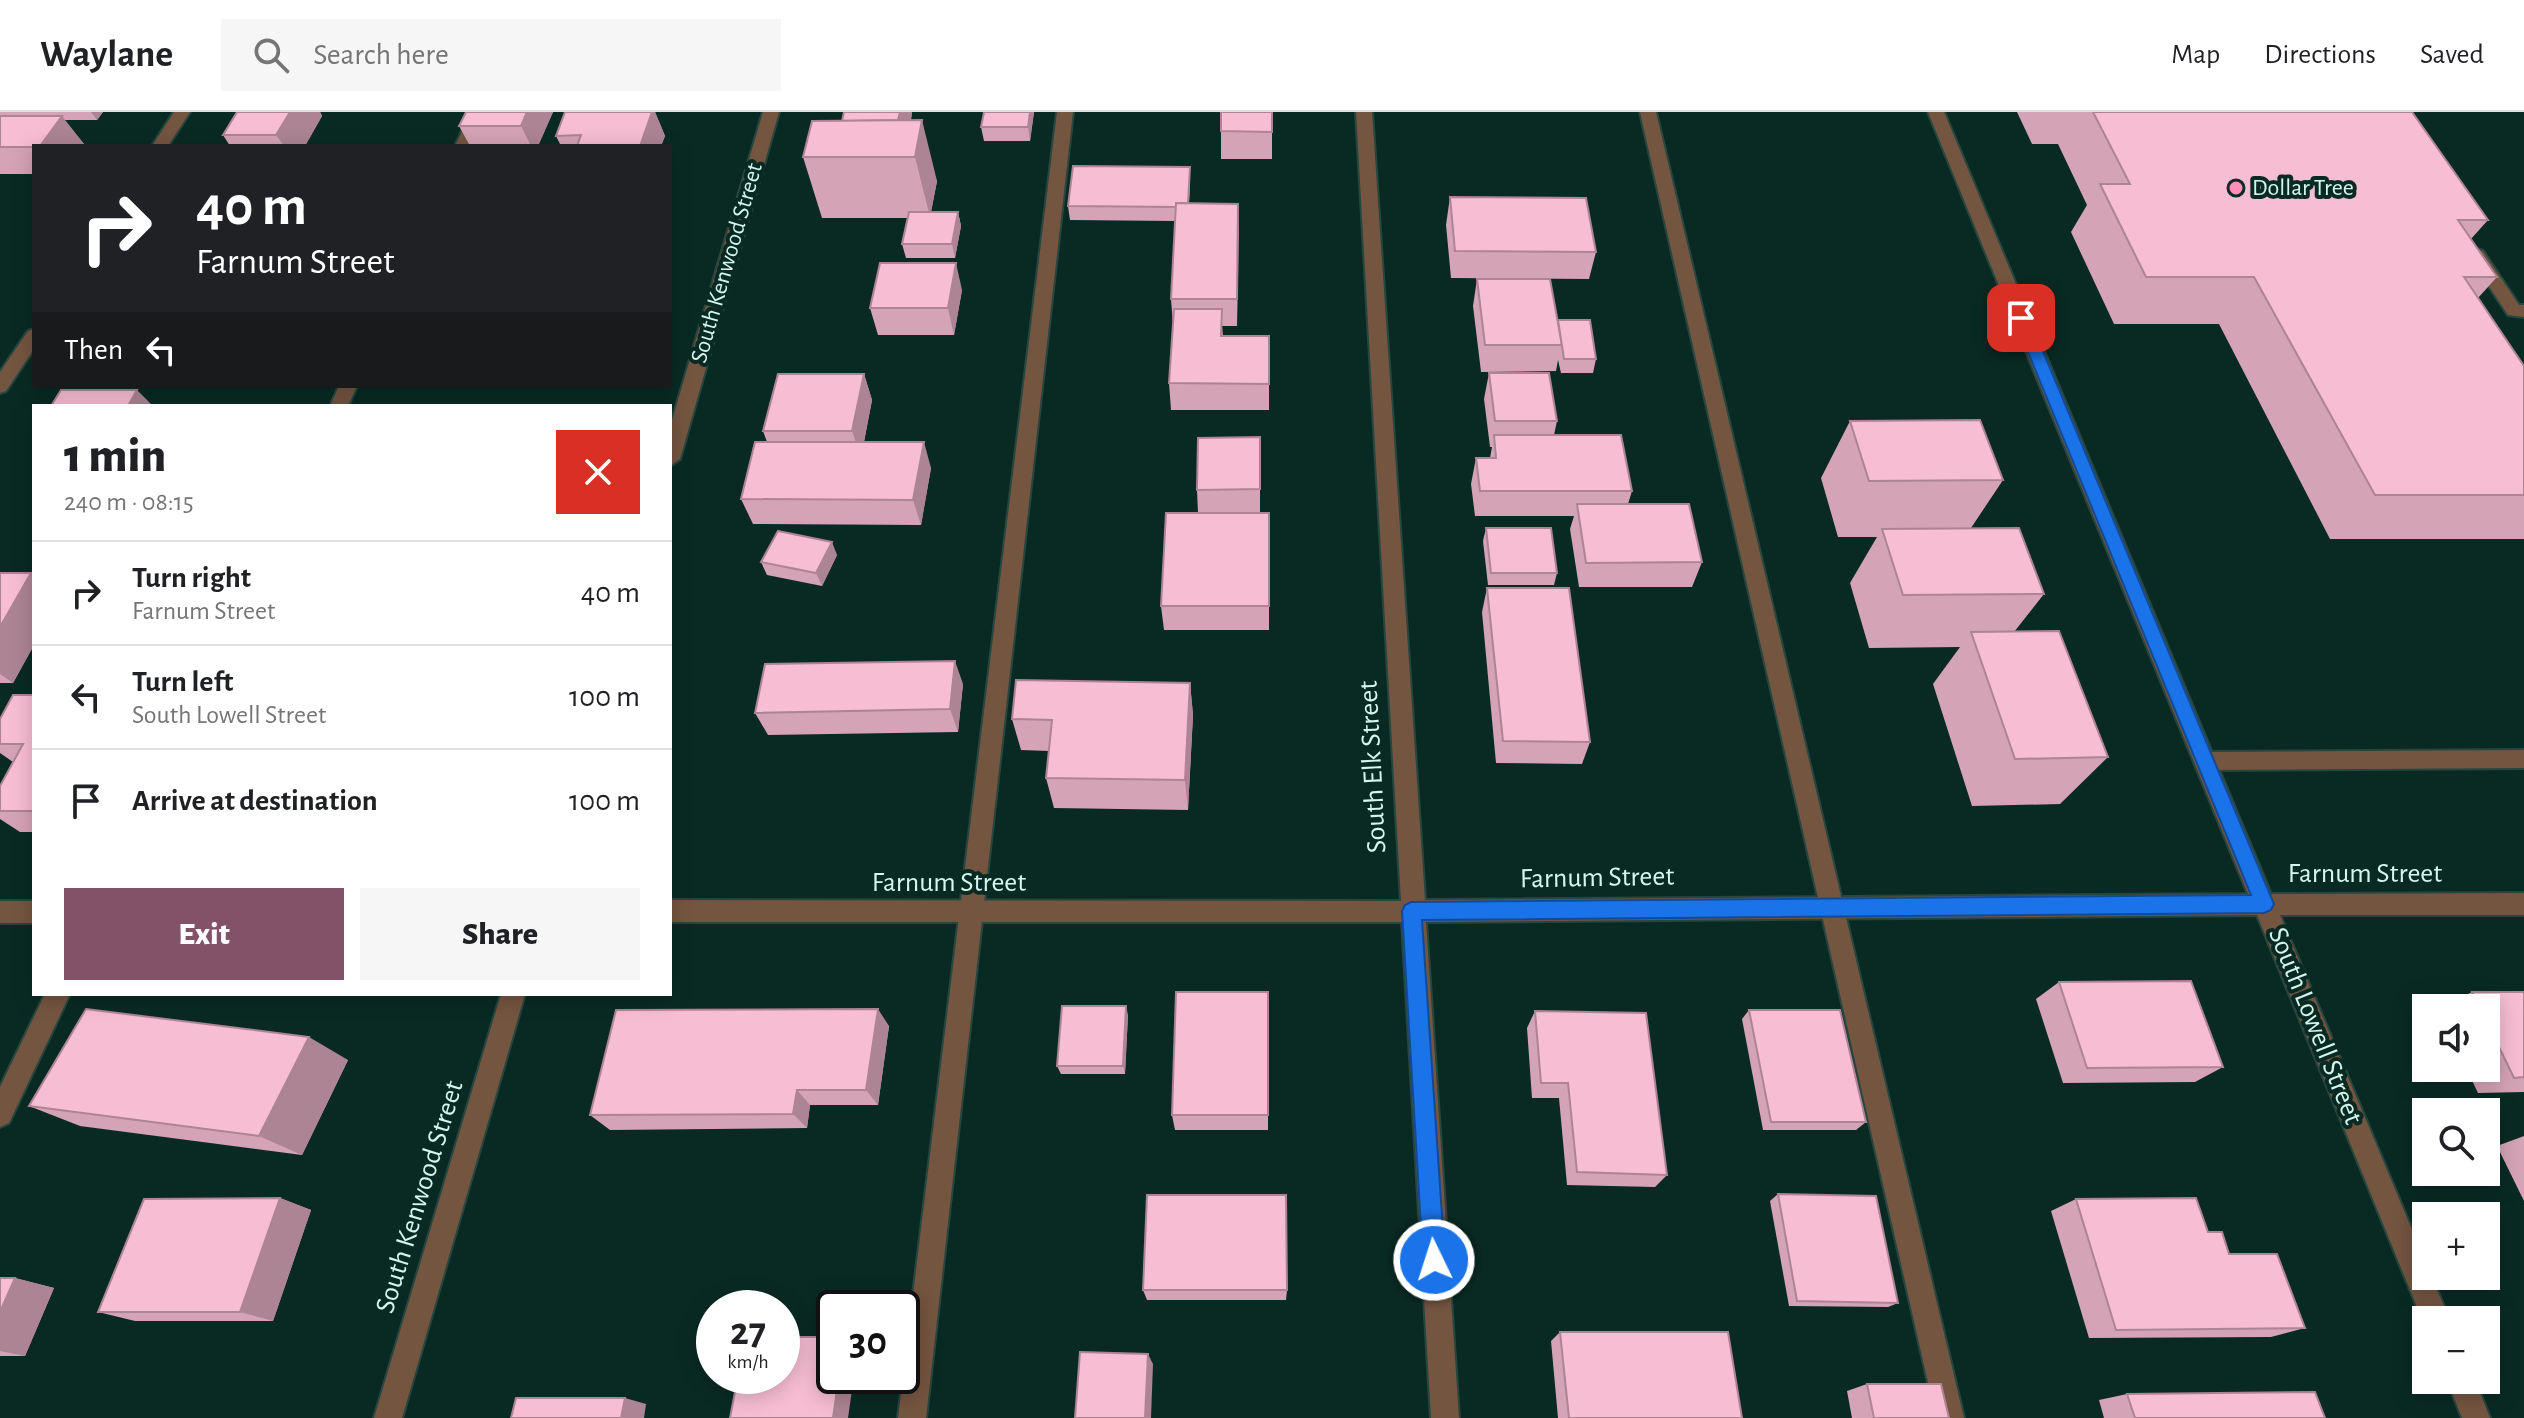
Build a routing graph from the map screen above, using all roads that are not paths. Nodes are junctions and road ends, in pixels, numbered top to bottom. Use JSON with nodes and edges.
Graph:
{"nodes":[{"id":1,"x":182,"y":112,"type":"edge"},
{"id":2,"x":479,"y":112,"type":"edge"},
{"id":3,"x":771,"y":112,"type":"edge"},
{"id":4,"x":1065,"y":112,"type":"edge"},
{"id":5,"x":1364,"y":112,"type":"edge"},
{"id":6,"x":1648,"y":112,"type":"edge"},
{"id":7,"x":1936,"y":112,"type":"edge"},
{"id":8,"x":161,"y":144,"type":"edge"},
{"id":9,"x":464,"y":144,"type":"edge"},
{"id":10,"x":2465,"y":239,"type":"edge"},
{"id":11,"x":2521,"y":316,"type":"edge"},
{"id":12,"x":32,"y":338,"type":"edge"},
{"id":13,"x":0,"y":386,"type":"edge"},
{"id":14,"x":672,"y":452,"type":"edge"},
{"id":15,"x":2524,"y":759,"type":"edge"},
{"id":16,"x":2205,"y":761,"type":"junction"},
{"id":17,"x":2264,"y":904,"type":"junction"},
{"id":18,"x":2524,"y":904,"type":"edge"},
{"id":19,"x":1830,"y":905,"type":"junction"},
{"id":20,"x":672,"y":911,"type":"edge"},
{"id":21,"x":1411,"y":911,"type":"junction"},
{"id":22,"x":0,"y":912,"type":"edge"},
{"id":23,"x":32,"y":912,"type":"edge"},
{"id":24,"x":970,"y":914,"type":"junction"},
{"id":25,"x":57,"y":996,"type":"edge"},
{"id":26,"x":512,"y":996,"type":"edge"},
{"id":27,"x":0,"y":1114,"type":"edge"},
{"id":28,"x":2430,"y":1306,"type":"edge"},
{"id":29,"x":2467,"y":1394,"type":"edge"},
{"id":30,"x":388,"y":1418,"type":"edge"},
{"id":31,"x":912,"y":1418,"type":"edge"},
{"id":32,"x":1445,"y":1418,"type":"edge"},
{"id":33,"x":1950,"y":1418,"type":"edge"},
{"id":34,"x":2476,"y":1418,"type":"edge"}],
"edges":[{"from":1,"to":8,"type":"street"},
{"from":2,"to":9,"type":"street"},
{"from":3,"to":14,"type":"street","name":"South Kenwood Street"},
{"from":4,"to":24,"type":"street"},
{"from":5,"to":21,"type":"street","name":"South Elk Street"},
{"from":6,"to":19,"type":"street"},
{"from":7,"to":16,"type":"street","name":"South Lowell Street"},
{"from":10,"to":11,"type":"street"},
{"from":12,"to":13,"type":"street"},
{"from":15,"to":16,"type":"street"},
{"from":16,"to":17,"type":"street","name":"South Lowell Street"},
{"from":17,"to":18,"type":"street","name":"Farnum Street"},
{"from":17,"to":19,"type":"street","name":"Farnum Street"},
{"from":17,"to":28,"type":"street","name":"South Lowell Street"},
{"from":19,"to":21,"type":"street","name":"Farnum Street"},
{"from":19,"to":33,"type":"street"},
{"from":20,"to":24,"type":"street","name":"Farnum Street"},
{"from":21,"to":24,"type":"street","name":"Farnum Street"},
{"from":21,"to":32,"type":"street","name":"South Elk Street"},
{"from":22,"to":23,"type":"street"},
{"from":24,"to":31,"type":"street"},
{"from":25,"to":27,"type":"street"},
{"from":26,"to":30,"type":"street","name":"South Kenwood Street"},
{"from":29,"to":34,"type":"street"}]}
